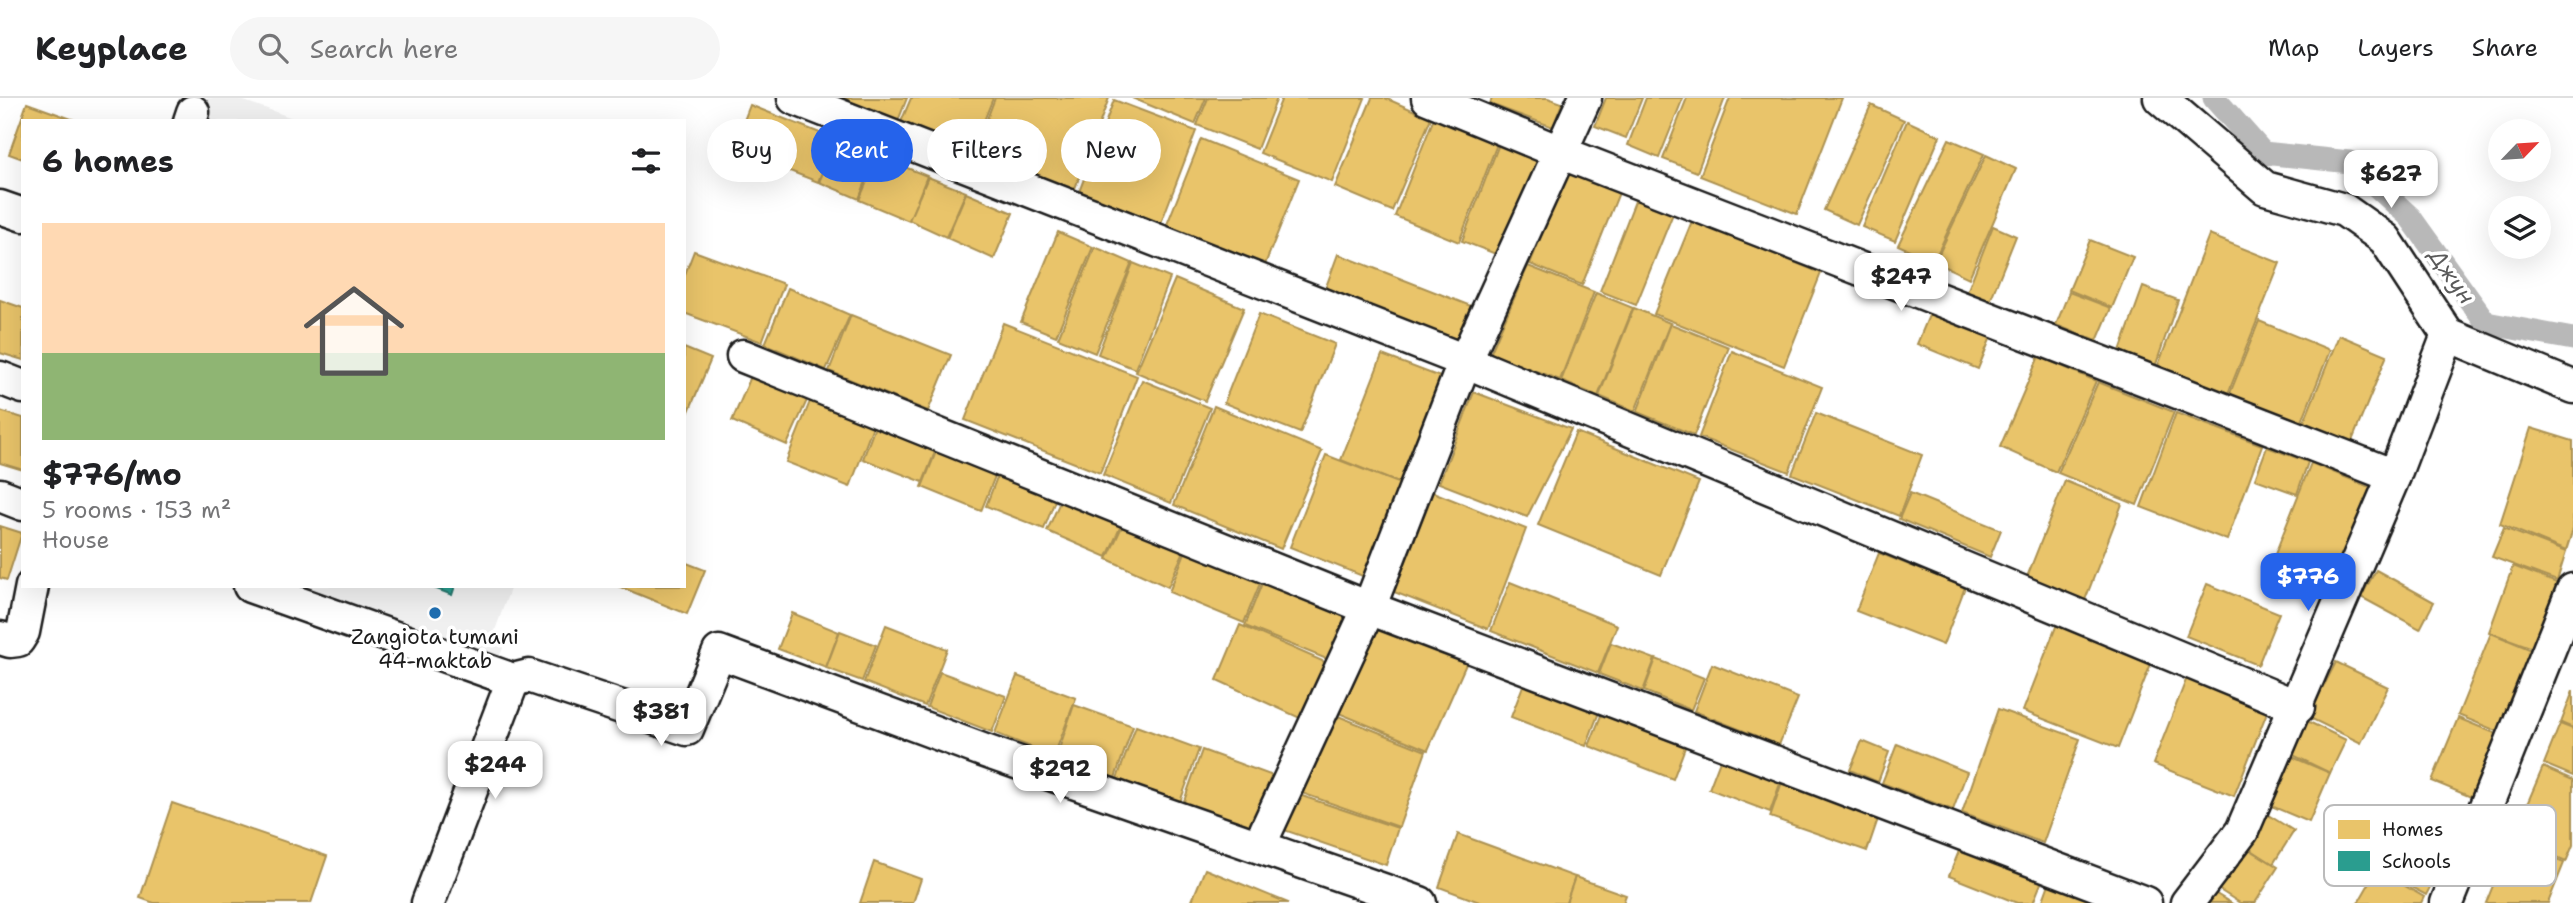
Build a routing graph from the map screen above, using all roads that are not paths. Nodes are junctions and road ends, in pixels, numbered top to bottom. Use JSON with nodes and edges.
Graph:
{"nodes":[{"id":1,"x":794,"y":98,"type":"edge"},
{"id":2,"x":1428,"y":98,"type":"edge"},
{"id":3,"x":1585,"y":98,"type":"edge"},
{"id":4,"x":2160,"y":98,"type":"edge"},
{"id":5,"x":1562,"y":153,"type":"junction"},
{"id":6,"x":0,"y":207,"type":"edge"},
{"id":7,"x":21,"y":214,"type":"edge"},
{"id":8,"x":2448,"y":335,"type":"junction"},
{"id":9,"x":743,"y":356,"type":"dead end"},
{"id":10,"x":1465,"y":360,"type":"junction"},
{"id":11,"x":0,"y":379,"type":"edge"},
{"id":12,"x":21,"y":386,"type":"edge"},
{"id":13,"x":2573,"y":387,"type":"edge"},
{"id":14,"x":2394,"y":476,"type":"junction"},
{"id":15,"x":0,"y":495,"type":"edge"},
{"id":16,"x":21,"y":503,"type":"edge"},
{"id":17,"x":32,"y":588,"type":"edge"},
{"id":18,"x":256,"y":588,"type":"edge"},
{"id":19,"x":2573,"y":590,"type":"edge"},
{"id":20,"x":1369,"y":608,"type":"junction"},
{"id":21,"x":0,"y":638,"type":"edge"},
{"id":22,"x":513,"y":680,"type":"junction"},
{"id":23,"x":2298,"y":707,"type":"junction"},
{"id":24,"x":2486,"y":805,"type":"edge"},
{"id":25,"x":1259,"y":846,"type":"junction"},
{"id":26,"x":2454,"y":886,"type":"edge"},
{"id":27,"x":1381,"y":896,"type":"edge"},
{"id":28,"x":428,"y":903,"type":"edge"},
{"id":29,"x":1420,"y":903,"type":"edge"},
{"id":30,"x":2145,"y":903,"type":"edge"},
{"id":31,"x":2187,"y":903,"type":"edge"},
{"id":32,"x":2447,"y":903,"type":"edge"}],
"edges":[{"from":1,"to":10,"type":"street"},
{"from":2,"to":5,"type":"street"},
{"from":3,"to":5,"type":"street"},
{"from":4,"to":8,"type":"street"},
{"from":5,"to":10,"type":"street"},
{"from":5,"to":14,"type":"street"},
{"from":6,"to":7,"type":"street"},
{"from":8,"to":13,"type":"street"},
{"from":8,"to":14,"type":"street"},
{"from":9,"to":20,"type":"street"},
{"from":10,"to":20,"type":"street"},
{"from":10,"to":23,"type":"street"},
{"from":11,"to":12,"type":"street"},
{"from":14,"to":23,"type":"street"},
{"from":15,"to":16,"type":"street"},
{"from":17,"to":21,"type":"street"},
{"from":18,"to":22,"type":"street"},
{"from":19,"to":24,"type":"street"},
{"from":20,"to":25,"type":"street"},
{"from":20,"to":30,"type":"street"},
{"from":22,"to":25,"type":"street"},
{"from":22,"to":28,"type":"street"},
{"from":23,"to":31,"type":"street"},
{"from":25,"to":27,"type":"street"},
{"from":26,"to":32,"type":"street"},
{"from":27,"to":29,"type":"street"}]}
